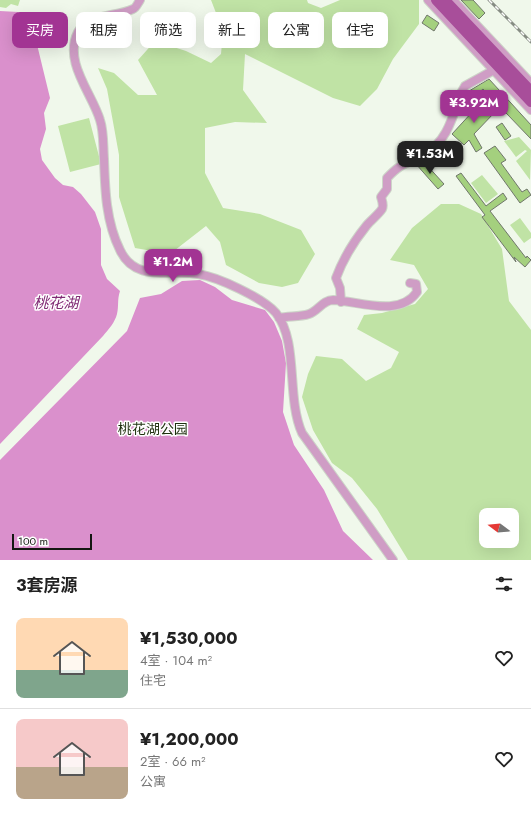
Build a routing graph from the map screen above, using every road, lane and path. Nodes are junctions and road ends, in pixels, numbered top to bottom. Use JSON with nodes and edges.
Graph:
{"nodes":[{"id":1,"x":140,"y":0,"type":"edge"},
{"id":2,"x":428,"y":0,"type":"edge"},
{"id":3,"x":436,"y":0,"type":"edge"},
{"id":4,"x":445,"y":0,"type":"edge"},
{"id":5,"x":456,"y":3,"type":"edge"},
{"id":6,"x":463,"y":19,"type":"junction"},
{"id":7,"x":475,"y":42,"type":"junction"},
{"id":8,"x":478,"y":54,"type":"junction"},
{"id":9,"x":507,"y":58,"type":"junction"},
{"id":10,"x":494,"y":70,"type":"junction"},
{"id":11,"x":511,"y":70,"type":"junction"},
{"id":12,"x":531,"y":83,"type":"edge"},
{"id":13,"x":531,"y":91,"type":"edge"},
{"id":14,"x":528,"y":102,"type":"edge"},
{"id":15,"x":531,"y":110,"type":"edge"},
{"id":16,"x":410,"y":283,"type":"dead end"},
{"id":17,"x":341,"y":302,"type":"junction"},
{"id":18,"x":279,"y":318,"type":"junction"},
{"id":19,"x":393,"y":560,"type":"edge"}],
"edges":[{"from":1,"to":18,"type":"street"},
{"from":2,"to":8,"type":"street"},
{"from":3,"to":7,"type":"main road"},
{"from":4,"to":6,"type":"main road"},
{"from":5,"to":6,"type":"street"},
{"from":5,"to":9,"type":"street"},
{"from":6,"to":11,"type":"main road"},
{"from":7,"to":8,"type":"street"},
{"from":7,"to":14,"type":"main road"},
{"from":8,"to":10,"type":"street"},
{"from":9,"to":11,"type":"street"},
{"from":9,"to":12,"type":"street"},
{"from":10,"to":14,"type":"street"},
{"from":10,"to":17,"type":"street"},
{"from":11,"to":13,"type":"main road"},
{"from":14,"to":15,"type":"street"},
{"from":16,"to":17,"type":"street"},
{"from":17,"to":18,"type":"street"},
{"from":18,"to":19,"type":"street"}]}
